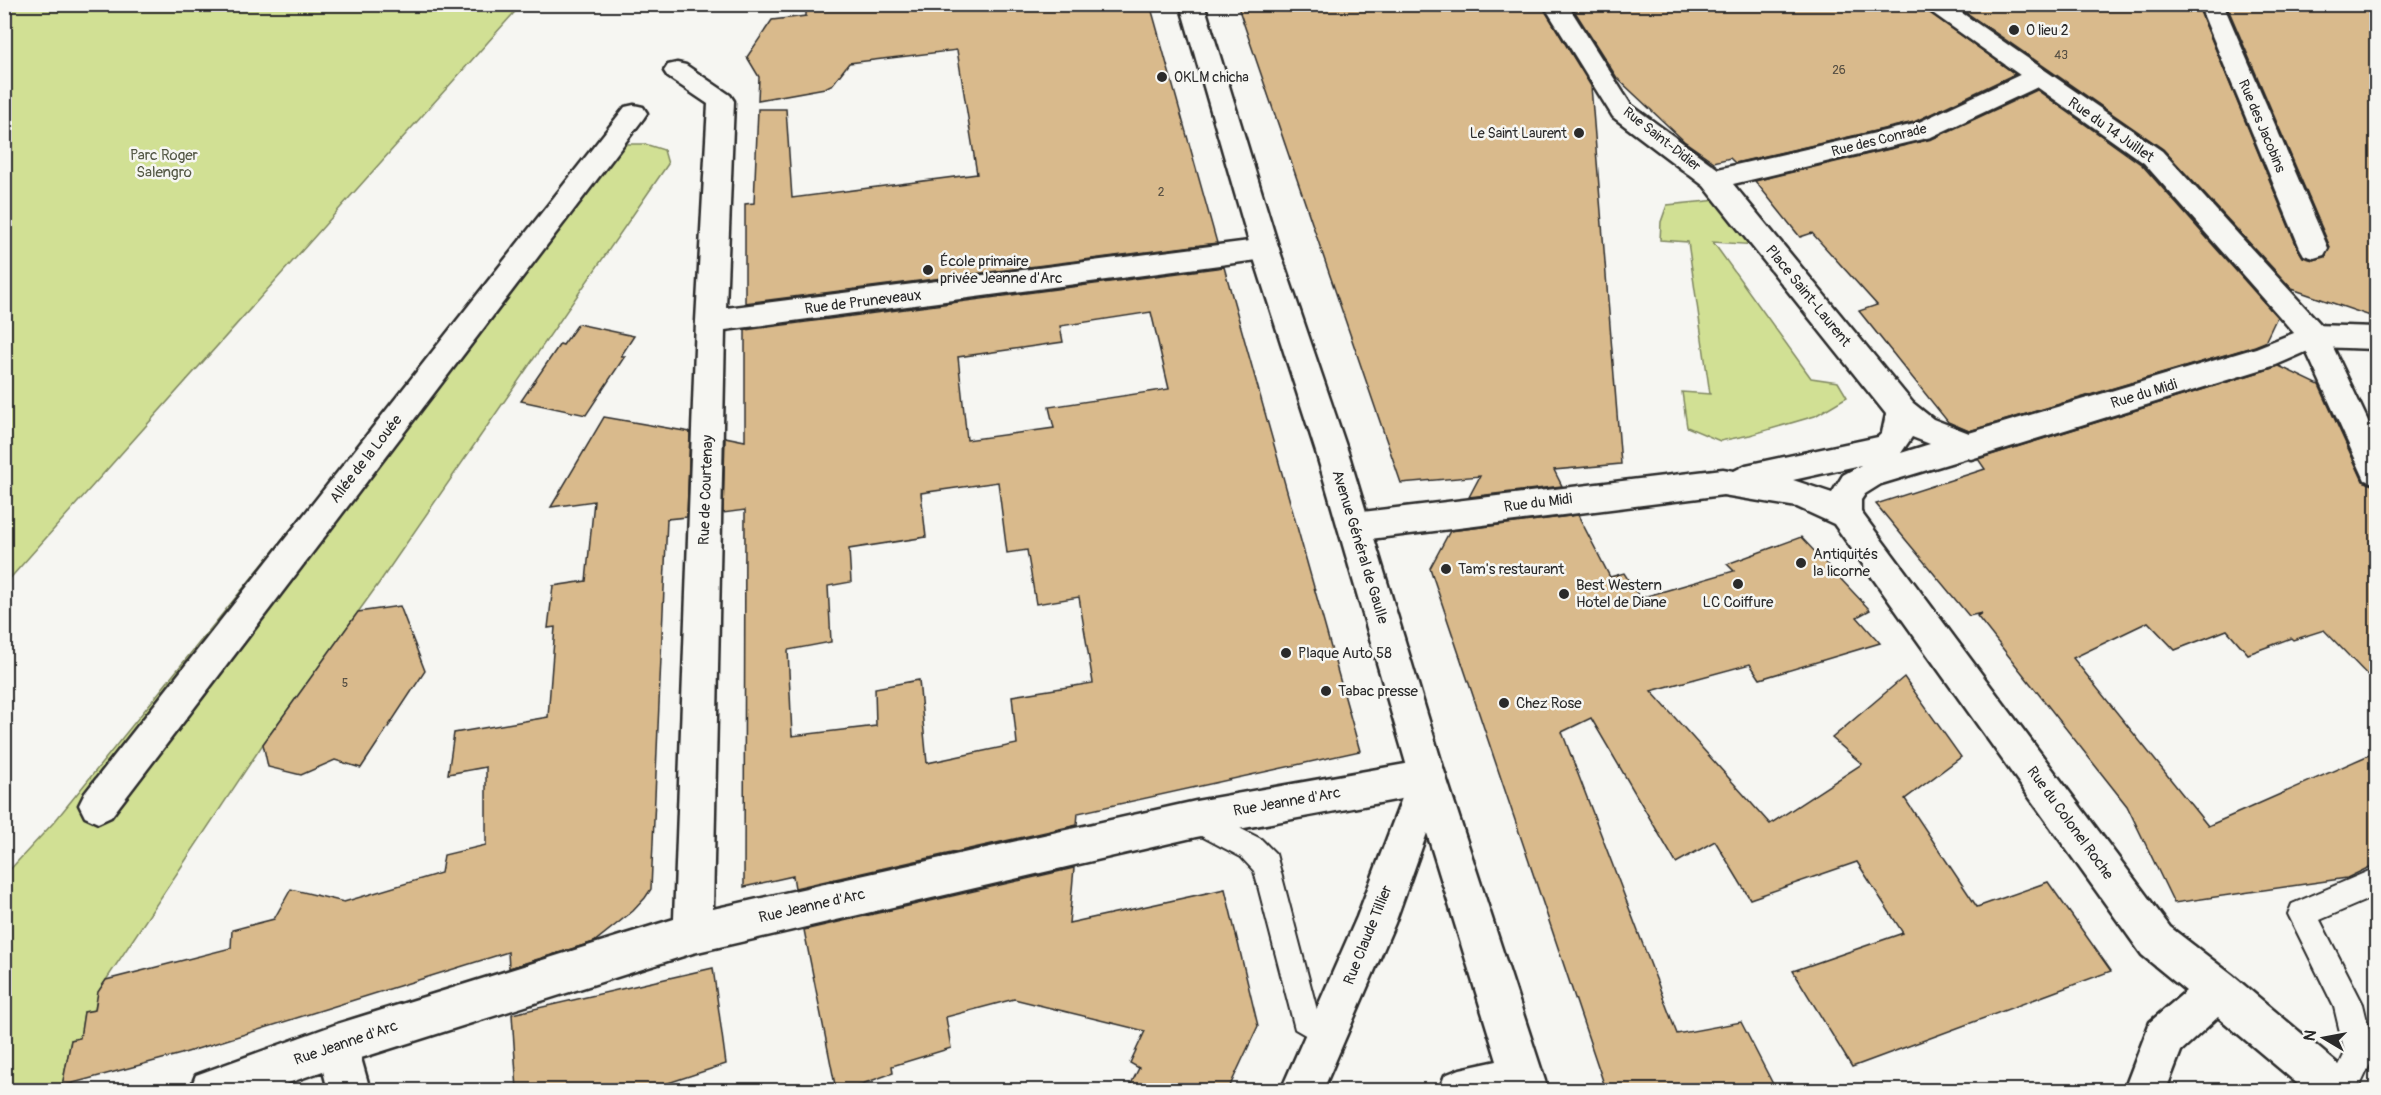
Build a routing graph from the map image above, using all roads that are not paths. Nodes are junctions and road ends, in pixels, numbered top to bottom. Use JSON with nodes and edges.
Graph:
{"nodes":[{"id":1,"x":1192,"y":4,"type":"edge"},
{"id":2,"x":1555,"y":4,"type":"edge"},
{"id":3,"x":1932,"y":4,"type":"edge"},
{"id":4,"x":2211,"y":4,"type":"edge"},
{"id":5,"x":676,"y":71,"type":"dead end"},
{"id":6,"x":2035,"y":78,"type":"junction"},
{"id":7,"x":634,"y":113,"type":"dead end"},
{"id":8,"x":1714,"y":179,"type":"junction"},
{"id":9,"x":2314,"y":248,"type":"dead end"},
{"id":10,"x":1265,"y":249,"type":"junction"},
{"id":11,"x":711,"y":321,"type":"junction"},
{"id":12,"x":2314,"y":336,"type":"junction"},
{"id":13,"x":2376,"y":338,"type":"edge"},
{"id":14,"x":1902,"y":412,"type":"junction"},
{"id":15,"x":1971,"y":447,"type":"junction"},
{"id":16,"x":2376,"y":471,"type":"edge"},
{"id":17,"x":1723,"y":482,"type":"junction"},
{"id":18,"x":1845,"y":515,"type":"junction"},
{"id":19,"x":1354,"y":527,"type":"junction"},
{"id":20,"x":1428,"y":777,"type":"junction"},
{"id":21,"x":98,"y":805,"type":"dead end"},
{"id":22,"x":1196,"y":819,"type":"junction"},
{"id":23,"x":2376,"y":882,"type":"edge"},
{"id":24,"x":693,"y":933,"type":"junction"},
{"id":25,"x":2218,"y":989,"type":"junction"},
{"id":26,"x":1328,"y":1033,"type":"junction"},
{"id":27,"x":337,"y":1045,"type":"junction"},
{"id":28,"x":1524,"y":1084,"type":"edge"},
{"id":29,"x":211,"y":1090,"type":"edge"},
{"id":30,"x":349,"y":1090,"type":"edge"},
{"id":31,"x":1302,"y":1090,"type":"edge"},
{"id":32,"x":1460,"y":1090,"type":"edge"},
{"id":33,"x":2145,"y":1090,"type":"edge"},
{"id":34,"x":2336,"y":1090,"type":"edge"},
{"id":35,"x":2342,"y":1090,"type":"edge"}],
"edges":[{"from":1,"to":10,"type":"street","name":"Avenue Général de Gaulle"},
{"from":2,"to":8,"type":"street","name":"Rue Saint-Didier"},
{"from":3,"to":6,"type":"street","name":"Rue du 14 Juillet"},
{"from":4,"to":9,"type":"street","name":"Rue des Jacobins"},
{"from":5,"to":11,"type":"street","name":"Rue de Courtenay"},
{"from":6,"to":8,"type":"street","name":"Rue des Conrade"},
{"from":6,"to":12,"type":"street","name":"Rue du 14 Juillet"},
{"from":7,"to":21,"type":"street","name":"Allée de la Louée"},
{"from":8,"to":14,"type":"street","name":"Place Saint-Laurent"},
{"from":10,"to":11,"type":"street","name":"Rue de Pruneveaux"},
{"from":10,"to":19,"type":"street","name":"Avenue Général de Gaulle"},
{"from":11,"to":24,"type":"street","name":"Rue de Courtenay"},
{"from":12,"to":13,"type":"street"},
{"from":12,"to":15,"type":"street","name":"Rue du Midi"},
{"from":12,"to":16,"type":"street","name":"Rue du 14 Juillet"},
{"from":14,"to":15,"type":"street"},
{"from":14,"to":17,"type":"street","name":"Rue du Midi"},
{"from":15,"to":18,"type":"street","name":"Rue du Midi"},
{"from":17,"to":18,"type":"street","name":"Rue du Midi"},
{"from":17,"to":19,"type":"street","name":"Rue du Midi"},
{"from":18,"to":25,"type":"street","name":"Rue du Colonel Roche"},
{"from":19,"to":20,"type":"street","name":"Avenue Général de Gaulle"},
{"from":20,"to":22,"type":"street","name":"Rue Jeanne d'Arc"},
{"from":20,"to":26,"type":"street","name":"Rue Claude Tillier"},
{"from":20,"to":28,"type":"street","name":"Avenue Général de Gaulle"},
{"from":22,"to":24,"type":"street","name":"Rue Jeanne d'Arc"},
{"from":22,"to":26,"type":"lane"},
{"from":23,"to":35,"type":"lane"},
{"from":24,"to":27,"type":"street","name":"Rue Jeanne d'Arc"},
{"from":25,"to":33,"type":"street"},
{"from":25,"to":34,"type":"street","name":"Rue du Colonel Roche"},
{"from":26,"to":31,"type":"street","name":"Rue Claude Tillier"},
{"from":27,"to":29,"type":"street","name":"Rue Jeanne d'Arc"},
{"from":27,"to":30,"type":"street"},
{"from":28,"to":32,"type":"street"}]}
